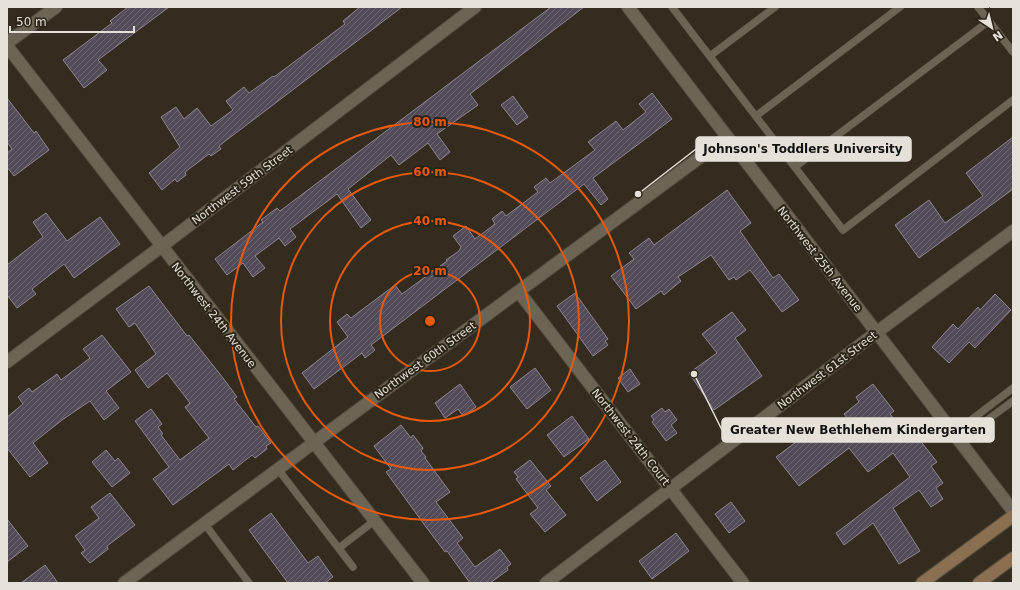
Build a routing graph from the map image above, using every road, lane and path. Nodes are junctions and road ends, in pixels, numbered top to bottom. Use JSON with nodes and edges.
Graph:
{"nodes":[{"id":1,"x":56,"y":7,"type":"edge"},
{"id":2,"x":475,"y":7,"type":"edge"},
{"id":3,"x":628,"y":7,"type":"edge"},
{"id":4,"x":672,"y":7,"type":"edge"},
{"id":5,"x":775,"y":7,"type":"edge"},
{"id":6,"x":900,"y":7,"type":"edge"},
{"id":7,"x":978,"y":7,"type":"edge"},
{"id":8,"x":989,"y":21,"type":"junction"},
{"id":9,"x":7,"y":44,"type":"edge"},
{"id":10,"x":1013,"y":52,"type":"edge"},
{"id":11,"x":710,"y":56,"type":"junction"},
{"id":12,"x":1013,"y":100,"type":"edge"},
{"id":13,"x":756,"y":116,"type":"junction"},
{"id":14,"x":726,"y":138,"type":"junction"},
{"id":15,"x":795,"y":167,"type":"junction"},
{"id":16,"x":1013,"y":231,"type":"edge"},
{"id":17,"x":162,"y":246,"type":"junction"},
{"id":18,"x":519,"y":292,"type":"junction"},
{"id":19,"x":877,"y":332,"type":"junction"},
{"id":20,"x":7,"y":362,"type":"edge"},
{"id":21,"x":1013,"y":388,"type":"edge"},
{"id":22,"x":1013,"y":402,"type":"edge"},
{"id":23,"x":957,"y":436,"type":"junction"},
{"id":24,"x":312,"y":442,"type":"junction"},
{"id":25,"x":277,"y":468,"type":"junction"},
{"id":26,"x":671,"y":488,"type":"junction"},
{"id":27,"x":1013,"y":511,"type":"edge"},
{"id":28,"x":1013,"y":516,"type":"edge"},
{"id":29,"x":374,"y":521,"type":"junction"},
{"id":30,"x":204,"y":523,"type":"junction"},
{"id":31,"x":339,"y":548,"type":"junction"},
{"id":32,"x":1013,"y":558,"type":"edge"},
{"id":33,"x":353,"y":567,"type":"dead end"},
{"id":34,"x":124,"y":583,"type":"edge"},
{"id":35,"x":249,"y":583,"type":"edge"},
{"id":36,"x":423,"y":583,"type":"edge"},
{"id":37,"x":546,"y":583,"type":"edge"},
{"id":38,"x":743,"y":583,"type":"edge"},
{"id":39,"x":922,"y":583,"type":"edge"},
{"id":40,"x":980,"y":583,"type":"edge"}],
"edges":[{"from":1,"to":9,"type":"street"},
{"from":2,"to":17,"type":"street","name":"Northwest 59th Street"},
{"from":3,"to":14,"type":"street","name":"Northwest 25th Avenue"},
{"from":4,"to":11,"type":"lane"},
{"from":5,"to":11,"type":"lane"},
{"from":6,"to":13,"type":"lane"},
{"from":7,"to":8,"type":"lane"},
{"from":8,"to":10,"type":"lane"},
{"from":8,"to":15,"type":"lane"},
{"from":9,"to":17,"type":"street","name":"Northwest 24th Avenue"},
{"from":11,"to":13,"type":"lane"},
{"from":12,"to":15,"type":"lane"},
{"from":13,"to":15,"type":"lane"},
{"from":14,"to":18,"type":"street","name":"Northwest 60th Street"},
{"from":14,"to":19,"type":"street","name":"Northwest 25th Avenue"},
{"from":16,"to":19,"type":"street","name":"Northwest 61st Street"},
{"from":17,"to":20,"type":"street","name":"Northwest 59th Street"},
{"from":17,"to":24,"type":"street","name":"Northwest 24th Avenue"},
{"from":18,"to":24,"type":"street","name":"Northwest 60th Street"},
{"from":18,"to":26,"type":"street","name":"Northwest 24th Court"},
{"from":19,"to":23,"type":"street","name":"Northwest 25th Avenue"},
{"from":19,"to":26,"type":"street","name":"Northwest 61st Street"},
{"from":21,"to":23,"type":"lane"},
{"from":22,"to":23,"type":"lane"},
{"from":23,"to":27,"type":"street","name":"Northwest 25th Avenue"},
{"from":24,"to":25,"type":"street","name":"Northwest 60th Street"},
{"from":24,"to":29,"type":"street","name":"Northwest 24th Avenue"},
{"from":25,"to":30,"type":"street","name":"Northwest 60th Street"},
{"from":25,"to":31,"type":"lane"},
{"from":26,"to":37,"type":"street","name":"Northwest 61st Street"},
{"from":26,"to":38,"type":"street","name":"Northwest 24th Court"},
{"from":28,"to":39,"type":"main road"},
{"from":29,"to":31,"type":"lane"},
{"from":29,"to":36,"type":"street","name":"Northwest 24th Avenue"},
{"from":30,"to":34,"type":"street","name":"Northwest 60th Street"},
{"from":30,"to":35,"type":"lane"},
{"from":31,"to":33,"type":"lane"},
{"from":32,"to":40,"type":"main road"}]}
